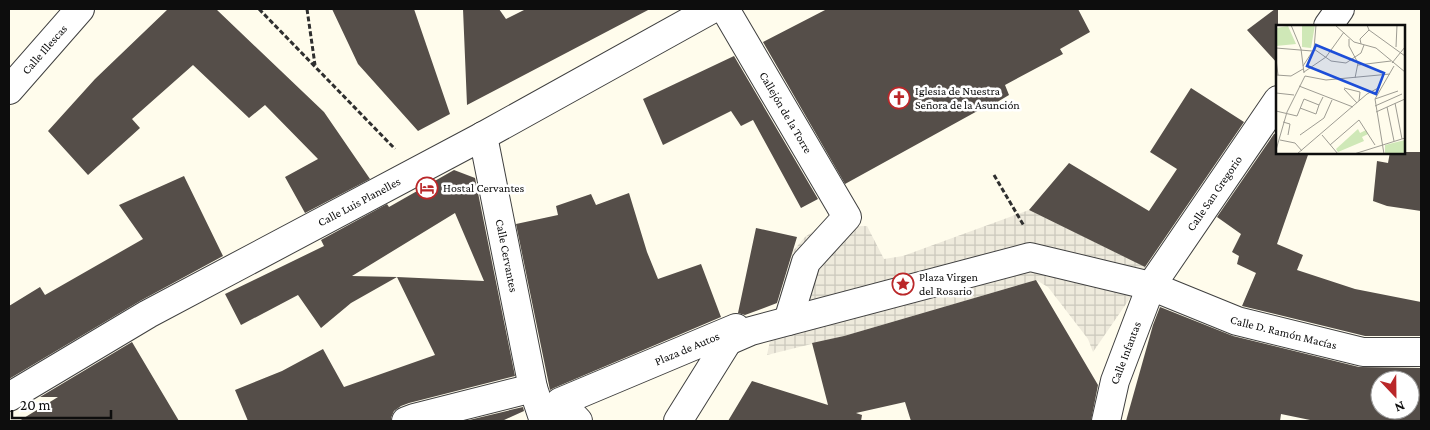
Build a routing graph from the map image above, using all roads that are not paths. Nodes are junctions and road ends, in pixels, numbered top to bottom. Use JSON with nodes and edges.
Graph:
{"nodes":[{"id":1,"x":80,"y":9,"type":"edge"},
{"id":2,"x":712,"y":9,"type":"edge"},
{"id":3,"x":725,"y":9,"type":"edge"},
{"id":4,"x":1340,"y":9,"type":"edge"},
{"id":5,"x":1329,"y":25,"type":"edge"},
{"id":6,"x":9,"y":90,"type":"edge"},
{"id":7,"x":1276,"y":103,"type":"edge"},
{"id":8,"x":482,"y":136,"type":"junction"},
{"id":9,"x":1151,"y":286,"type":"junction"},
{"id":10,"x":788,"y":321,"type":"junction"},
{"id":11,"x":740,"y":336,"type":"junction"},
{"id":12,"x":1421,"y":352,"type":"edge"},
{"id":13,"x":9,"y":397,"type":"edge"},
{"id":14,"x":547,"y":407,"type":"edge"},
{"id":15,"x":406,"y":421,"type":"edge"},
{"id":16,"x":678,"y":421,"type":"edge"},
{"id":17,"x":693,"y":421,"type":"edge"},
{"id":18,"x":1106,"y":421,"type":"edge"}],
"edges":[{"from":1,"to":6,"type":"street","name":"Calle Illescas"},
{"from":2,"to":8,"type":"street","name":"Calle Luis Planelles"},
{"from":3,"to":10,"type":"street","name":"Callejón de la Torre"},
{"from":4,"to":5,"type":"street"},
{"from":7,"to":9,"type":"street","name":"Calle San Gregorio"},
{"from":8,"to":13,"type":"street","name":"Calle Luis Planelles"},
{"from":8,"to":14,"type":"street","name":"Calle Cervantes"},
{"from":9,"to":10,"type":"street","name":"Calle D. Ramón Macías"},
{"from":9,"to":12,"type":"street","name":"Calle D. Ramón Macías"},
{"from":9,"to":18,"type":"street","name":"Calle Infantas"},
{"from":10,"to":11,"type":"street"},
{"from":11,"to":14,"type":"street","name":"Plaza de Autos"},
{"from":11,"to":16,"type":"street","name":"Plaza de Autos"},
{"from":11,"to":17,"type":"street"},
{"from":14,"to":15,"type":"street"}]}
